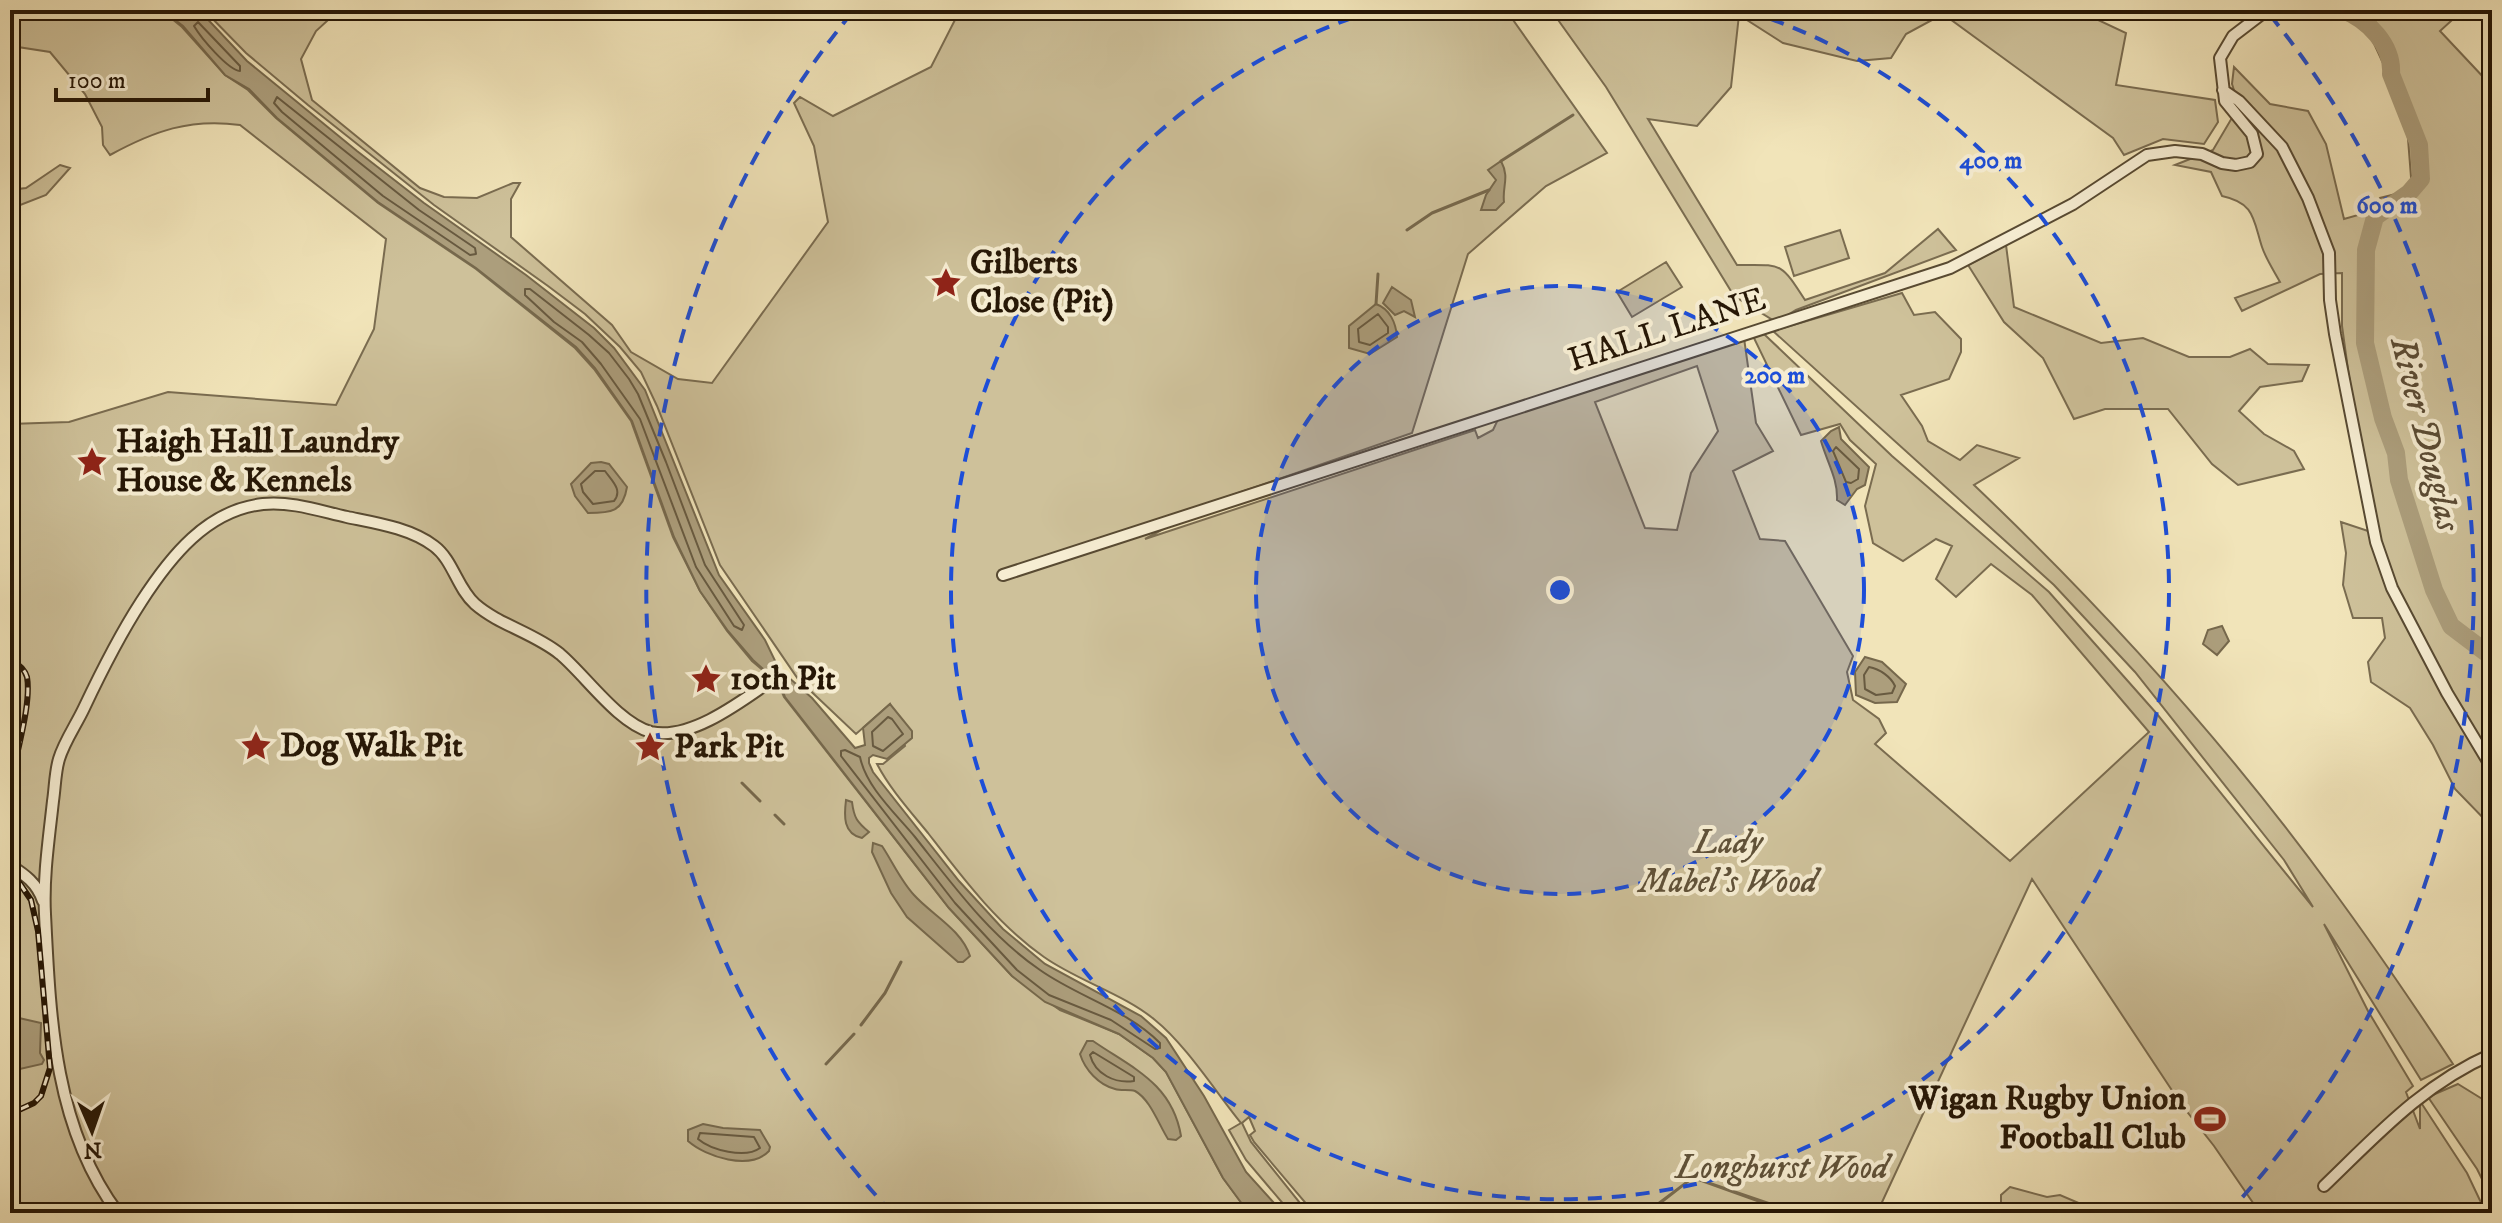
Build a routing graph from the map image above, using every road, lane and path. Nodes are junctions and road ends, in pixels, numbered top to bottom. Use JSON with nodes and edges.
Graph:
{"nodes":[{"id":1,"x":2267,"y":10,"type":"edge"},
{"id":2,"x":2223,"y":90,"type":"junction"},
{"id":3,"x":1003,"y":575,"type":"dead end"},
{"id":4,"x":772,"y":680,"type":"dead end"},
{"id":5,"x":2492,"y":768,"type":"edge"},
{"id":6,"x":10,"y":865,"type":"edge"},
{"id":7,"x":44,"y":904,"type":"junction"},
{"id":8,"x":2492,"y":1054,"type":"edge"},
{"id":9,"x":2324,"y":1186,"type":"dead end"},
{"id":10,"x":118,"y":1213,"type":"edge"}],
"edges":[{"from":1,"to":2,"type":"street"},
{"from":2,"to":3,"type":"street","name":"HALL LANE"},
{"from":2,"to":5,"type":"street"},
{"from":4,"to":7,"type":"street"},
{"from":6,"to":7,"type":"street"},
{"from":7,"to":10,"type":"street"},
{"from":8,"to":9,"type":"street"}]}
